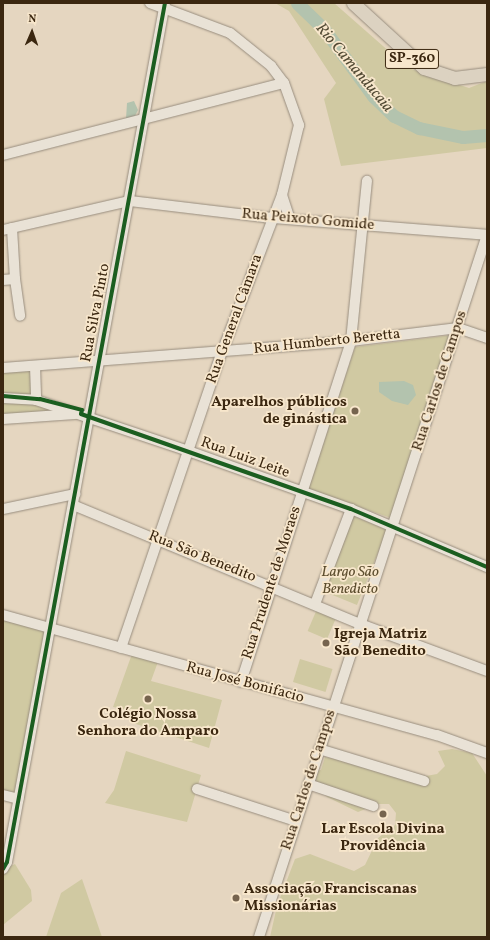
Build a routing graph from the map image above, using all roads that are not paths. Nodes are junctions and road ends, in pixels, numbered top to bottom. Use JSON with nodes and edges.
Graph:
{"nodes":[{"id":1,"x":150,"y":3,"type":"edge"},
{"id":2,"x":353,"y":3,"type":"edge"},
{"id":3,"x":164,"y":5,"type":"edge"},
{"id":4,"x":487,"y":74,"type":"edge"},
{"id":5,"x":284,"y":84,"type":"junction"},
{"id":6,"x":143,"y":121,"type":"junction"},
{"id":7,"x":3,"y":155,"type":"edge"},
{"id":8,"x":367,"y":181,"type":"dead end"},
{"id":9,"x":282,"y":195,"type":"junction"},
{"id":10,"x":130,"y":201,"type":"junction"},
{"id":11,"x":272,"y":218,"type":"junction"},
{"id":12,"x":290,"y":219,"type":"junction"},
{"id":13,"x":363,"y":225,"type":"junction"},
{"id":14,"x":7,"y":229,"type":"edge"},
{"id":15,"x":487,"y":235,"type":"edge"},
{"id":16,"x":16,"y":279,"type":"junction"},
{"id":17,"x":3,"y":280,"type":"edge"},
{"id":18,"x":20,"y":316,"type":"dead end"},
{"id":19,"x":458,"y":328,"type":"junction"},
{"id":20,"x":487,"y":338,"type":"edge"},
{"id":21,"x":351,"y":341,"type":"junction"},
{"id":22,"x":222,"y":352,"type":"junction"},
{"id":23,"x":99,"y":360,"type":"junction"},
{"id":24,"x":35,"y":366,"type":"junction"},
{"id":25,"x":3,"y":368,"type":"edge"},
{"id":26,"x":3,"y":398,"type":"edge"},
{"id":27,"x":36,"y":400,"type":"junction"},
{"id":28,"x":85,"y":415,"type":"junction"},
{"id":29,"x":3,"y":419,"type":"edge"},
{"id":30,"x":188,"y":451,"type":"junction"},
{"id":31,"x":301,"y":491,"type":"junction"},
{"id":32,"x":75,"y":494,"type":"junction"},
{"id":33,"x":73,"y":505,"type":"junction"},
{"id":34,"x":351,"y":508,"type":"junction"},
{"id":35,"x":3,"y":509,"type":"edge"},
{"id":36,"x":392,"y":526,"type":"junction"},
{"id":37,"x":158,"y":540,"type":"junction"},
{"id":38,"x":487,"y":567,"type":"edge"},
{"id":39,"x":271,"y":586,"type":"junction"},
{"id":40,"x":315,"y":604,"type":"junction"},
{"id":41,"x":3,"y":615,"type":"edge"},
{"id":42,"x":360,"y":624,"type":"junction"},
{"id":43,"x":51,"y":628,"type":"junction"},
{"id":44,"x":121,"y":648,"type":"junction"},
{"id":45,"x":487,"y":671,"type":"edge"},
{"id":46,"x":241,"y":682,"type":"junction"},
{"id":47,"x":333,"y":707,"type":"junction"},
{"id":48,"x":320,"y":749,"type":"junction"},
{"id":49,"x":487,"y":753,"type":"edge"},
{"id":50,"x":424,"y":781,"type":"dead end"},
{"id":51,"x":308,"y":784,"type":"junction"},
{"id":52,"x":197,"y":790,"type":"dead end"},
{"id":53,"x":3,"y":795,"type":"edge"},
{"id":54,"x":19,"y":799,"type":"junction"},
{"id":55,"x":373,"y":806,"type":"dead end"},
{"id":56,"x":296,"y":821,"type":"junction"},
{"id":57,"x":4,"y":869,"type":"edge"},
{"id":58,"x":259,"y":937,"type":"edge"}],
"edges":[{"from":1,"to":3,"type":"street","name":"Rua General Câmara"},
{"from":2,"to":4,"type":"main road","number":"SP-360"},
{"from":3,"to":5,"type":"street","name":"Rua General Câmara"},
{"from":3,"to":6,"type":"street","name":"Rua Silva Pinto"},
{"from":5,"to":6,"type":"street"},
{"from":5,"to":9,"type":"street","name":"Rua General Câmara"},
{"from":6,"to":7,"type":"street"},
{"from":6,"to":10,"type":"street","name":"Rua Silva Pinto"},
{"from":8,"to":13,"type":"street","name":"Rua Prudente de Moraes"},
{"from":9,"to":11,"type":"street","name":"Rua General Câmara"},
{"from":9,"to":12,"type":"street"},
{"from":10,"to":11,"type":"street","name":"Rua Peixoto Gomide"},
{"from":10,"to":14,"type":"street","name":"Rua Peixoto Gomide"},
{"from":10,"to":23,"type":"street","name":"Rua Silva Pinto"},
{"from":11,"to":12,"type":"street","name":"Rua Peixoto Gomide"},
{"from":11,"to":22,"type":"street","name":"Rua General Câmara"},
{"from":12,"to":13,"type":"street","name":"Rua Peixoto Gomide"},
{"from":13,"to":15,"type":"street","name":"Rua Peixoto Gomide"},
{"from":13,"to":21,"type":"street","name":"Rua Prudente de Moraes"},
{"from":14,"to":16,"type":"street"},
{"from":15,"to":19,"type":"street","name":"Rua Carlos de Campos"},
{"from":16,"to":17,"type":"street"},
{"from":16,"to":18,"type":"street"},
{"from":19,"to":20,"type":"street"},
{"from":19,"to":21,"type":"street","name":"Rua Humberto Beretta"},
{"from":19,"to":36,"type":"street","name":"Rua Carlos de Campos"},
{"from":21,"to":22,"type":"street","name":"Rua Humberto Beretta"},
{"from":21,"to":31,"type":"street","name":"Rua Prudente de Moraes"},
{"from":22,"to":23,"type":"street","name":"Rua Humberto Beretta"},
{"from":22,"to":30,"type":"street","name":"Rua General Câmara"},
{"from":23,"to":24,"type":"street","name":"Rua Humberto Beretta"},
{"from":23,"to":28,"type":"street","name":"Rua Silva Pinto"},
{"from":24,"to":25,"type":"street","name":"Rua Humberto Beretta"},
{"from":24,"to":27,"type":"street"},
{"from":26,"to":27,"type":"street","name":"Rua Luiz Leite"},
{"from":27,"to":28,"type":"street","name":"Rua Luiz Leite"},
{"from":28,"to":29,"type":"street"},
{"from":28,"to":30,"type":"street","name":"Rua Luiz Leite"},
{"from":28,"to":32,"type":"street","name":"Rua Silva Pinto"},
{"from":30,"to":31,"type":"street","name":"Rua Luiz Leite"},
{"from":30,"to":37,"type":"street","name":"Rua General Câmara"},
{"from":31,"to":34,"type":"street","name":"Rua Luiz Leite"},
{"from":31,"to":39,"type":"street","name":"Rua Prudente de Moraes"},
{"from":32,"to":33,"type":"street","name":"Rua Silva Pinto"},
{"from":32,"to":35,"type":"street"},
{"from":33,"to":37,"type":"street","name":"Rua São Benedito"},
{"from":33,"to":43,"type":"street","name":"Rua Silva Pinto"},
{"from":34,"to":36,"type":"street","name":"Rua Luiz Leite"},
{"from":34,"to":40,"type":"street"},
{"from":36,"to":38,"type":"street","name":"Rua Luiz Leite"},
{"from":36,"to":42,"type":"street","name":"Rua Carlos de Campos"},
{"from":37,"to":39,"type":"street","name":"Rua São Benedito"},
{"from":37,"to":44,"type":"street","name":"Rua General Câmara"},
{"from":39,"to":40,"type":"street","name":"Rua São Benedito"},
{"from":39,"to":46,"type":"street","name":"Rua Prudente de Moraes"},
{"from":40,"to":42,"type":"street","name":"Rua São Benedito"},
{"from":41,"to":43,"type":"street","name":"Rua José Bonifacio"},
{"from":42,"to":45,"type":"street","name":"Rua São Benedito"},
{"from":42,"to":47,"type":"street","name":"Rua Carlos de Campos"},
{"from":43,"to":44,"type":"street","name":"Rua José Bonifacio"},
{"from":43,"to":54,"type":"street","name":"Rua Silva Pinto"},
{"from":44,"to":46,"type":"street","name":"Rua José Bonifacio"},
{"from":46,"to":47,"type":"street","name":"Rua José Bonifacio"},
{"from":47,"to":48,"type":"street","name":"Rua Carlos de Campos"},
{"from":47,"to":49,"type":"street","name":"Rua José Bonifacio"},
{"from":48,"to":50,"type":"street"},
{"from":48,"to":51,"type":"street","name":"Rua Carlos de Campos"},
{"from":51,"to":55,"type":"street"},
{"from":51,"to":56,"type":"street","name":"Rua Carlos de Campos"},
{"from":52,"to":56,"type":"street"},
{"from":53,"to":54,"type":"street"},
{"from":54,"to":57,"type":"street","name":"Rua Silva Pinto"},
{"from":56,"to":58,"type":"street","name":"Rua Carlos de Campos"}]}
